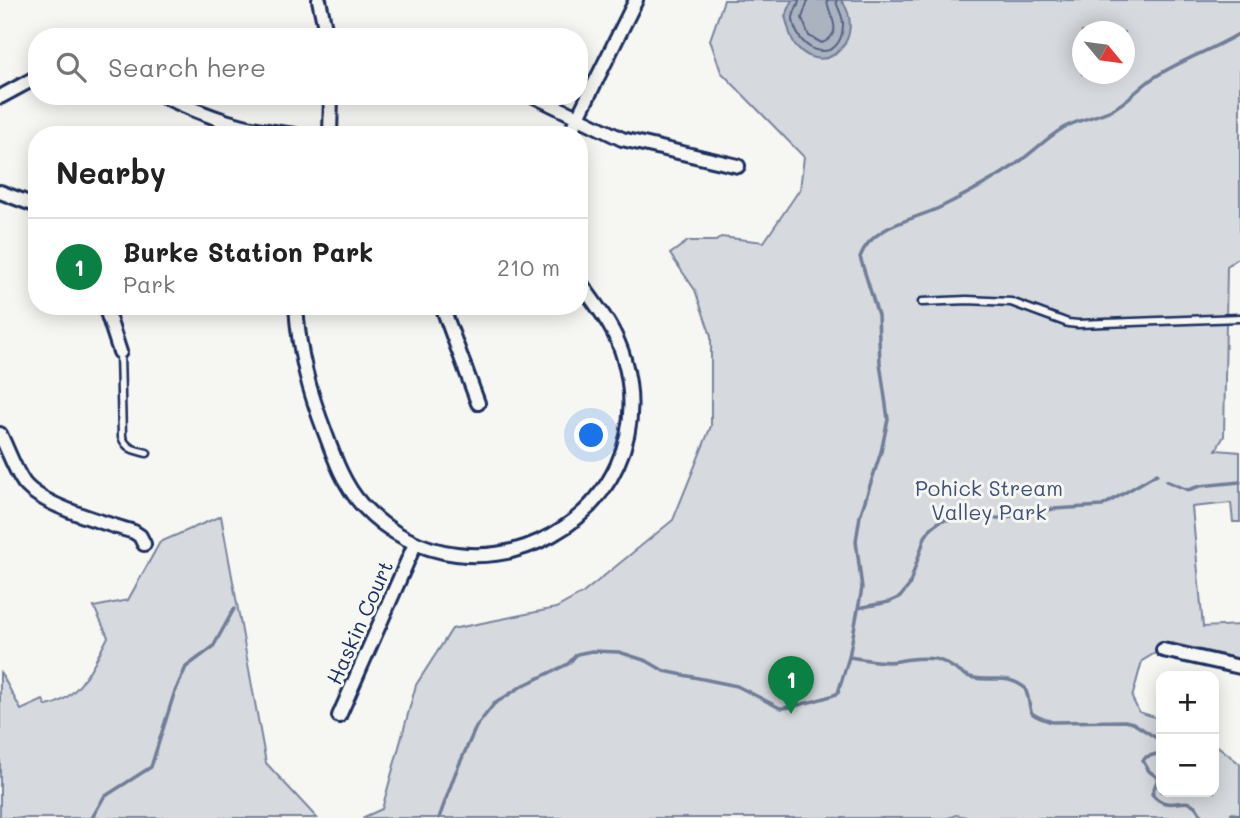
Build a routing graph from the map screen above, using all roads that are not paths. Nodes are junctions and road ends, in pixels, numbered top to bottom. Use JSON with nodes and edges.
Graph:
{"nodes":[{"id":1,"x":319,"y":0,"type":"edge"},
{"id":2,"x":636,"y":0,"type":"edge"},
{"id":3,"x":325,"y":28,"type":"edge"},
{"id":4,"x":28,"y":82,"type":"edge"},
{"id":5,"x":588,"y":96,"type":"edge"},
{"id":6,"x":0,"y":97,"type":"edge"},
{"id":7,"x":182,"y":105,"type":"edge"},
{"id":8,"x":331,"y":105,"type":"edge"},
{"id":9,"x":552,"y":105,"type":"edge"},
{"id":10,"x":584,"y":105,"type":"edge"},
{"id":11,"x":577,"y":118,"type":"junction"},
{"id":12,"x":235,"y":126,"type":"edge"},
{"id":13,"x":330,"y":126,"type":"edge"},
{"id":14,"x":573,"y":126,"type":"edge"},
{"id":15,"x":738,"y":166,"type":"dead end"},
{"id":16,"x":0,"y":192,"type":"edge"},
{"id":17,"x":28,"y":203,"type":"edge"},
{"id":18,"x":588,"y":294,"type":"edge"},
{"id":19,"x":922,"y":302,"type":"dead end"},
{"id":20,"x":108,"y":315,"type":"edge"},
{"id":21,"x":297,"y":315,"type":"edge"},
{"id":22,"x":445,"y":315,"type":"edge"},
{"id":23,"x":1240,"y":318,"type":"edge"},
{"id":24,"x":120,"y":352,"type":"joint"},
{"id":25,"x":478,"y":403,"type":"dead end"},
{"id":26,"x":0,"y":434,"type":"edge"},
{"id":27,"x":147,"y":453,"type":"dead end"},
{"id":28,"x":144,"y":544,"type":"dead end"},
{"id":29,"x":415,"y":544,"type":"junction"},
{"id":30,"x":1163,"y":650,"type":"dead end"},
{"id":31,"x":1240,"y":667,"type":"edge"},
{"id":32,"x":339,"y":716,"type":"dead end"}],
"edges":[{"from":1,"to":3,"type":"street"},
{"from":2,"to":5,"type":"street"},
{"from":4,"to":6,"type":"street"},
{"from":7,"to":12,"type":"street"},
{"from":8,"to":13,"type":"street"},
{"from":9,"to":11,"type":"street"},
{"from":10,"to":11,"type":"street"},
{"from":11,"to":14,"type":"street"},
{"from":11,"to":15,"type":"street"},
{"from":16,"to":17,"type":"street"},
{"from":18,"to":29,"type":"street"},
{"from":19,"to":23,"type":"lane"},
{"from":20,"to":24,"type":"street"},
{"from":21,"to":29,"type":"street"},
{"from":22,"to":25,"type":"street"},
{"from":24,"to":27,"type":"lane"},
{"from":26,"to":28,"type":"street"},
{"from":29,"to":32,"type":"street","name":"Haskin Court"},
{"from":30,"to":31,"type":"street"}]}
